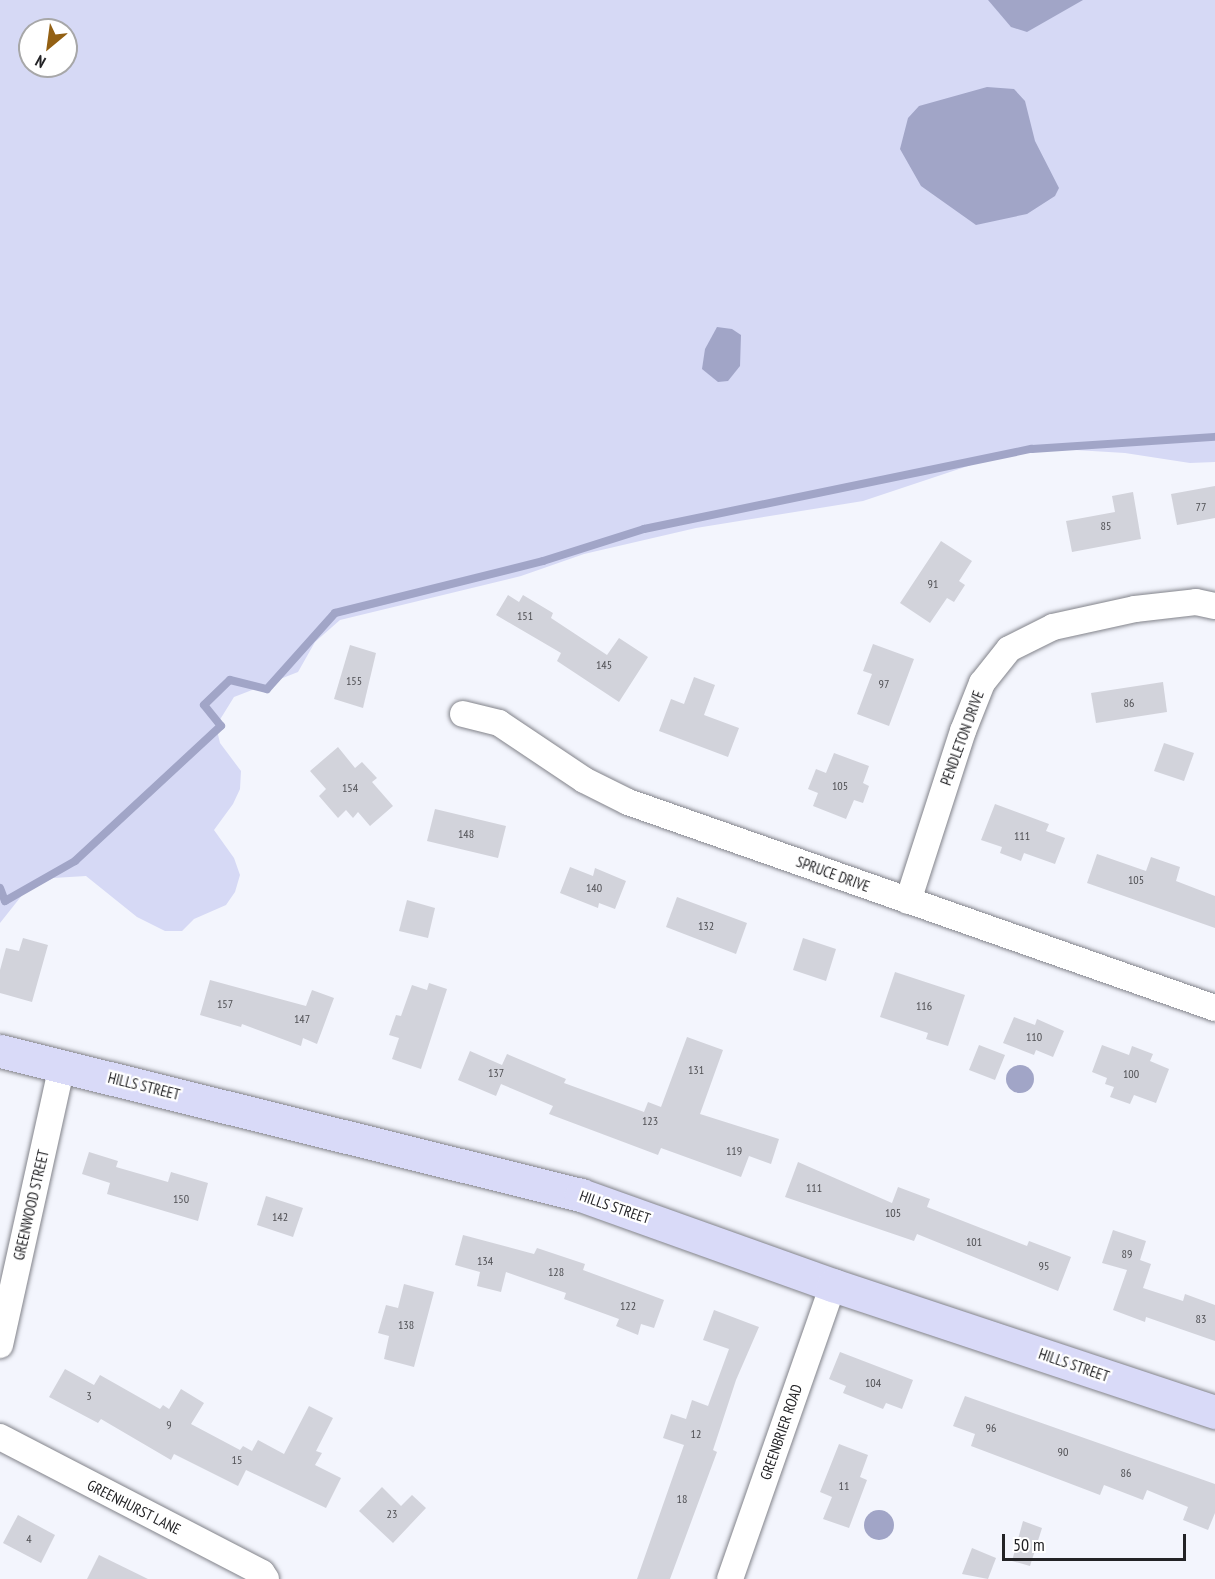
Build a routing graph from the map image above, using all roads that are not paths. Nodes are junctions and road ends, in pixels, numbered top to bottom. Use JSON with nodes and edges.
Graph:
{"nodes":[{"id":1,"x":1215,"y":606,"type":"edge"},
{"id":2,"x":463,"y":714,"type":"dead end"},
{"id":3,"x":908,"y":901,"type":"junction"},
{"id":4,"x":1215,"y":1008,"type":"edge"},
{"id":5,"x":0,"y":1051,"type":"edge"},
{"id":6,"x":62,"y":1066,"type":"junction"},
{"id":7,"x":833,"y":1285,"type":"junction"},
{"id":8,"x":0,"y":1345,"type":"edge"},
{"id":9,"x":1215,"y":1412,"type":"edge"},
{"id":10,"x":0,"y":1437,"type":"edge"},
{"id":11,"x":266,"y":1579,"type":"edge"},
{"id":12,"x":730,"y":1579,"type":"edge"}],
"edges":[{"from":1,"to":3,"type":"street","name":"PENDLETON DRIVE"},
{"from":2,"to":3,"type":"street","name":"SPRUCE DRIVE"},
{"from":3,"to":4,"type":"street","name":"SPRUCE DRIVE"},
{"from":5,"to":6,"type":"street","name":"HILLS STREET"},
{"from":6,"to":7,"type":"street","name":"HILLS STREET"},
{"from":6,"to":8,"type":"street","name":"GREENWOOD STREET"},
{"from":7,"to":9,"type":"street","name":"HILLS STREET"},
{"from":7,"to":12,"type":"street","name":"GREENBRIER ROAD"},
{"from":10,"to":11,"type":"street","name":"GREENHURST LANE"}]}
